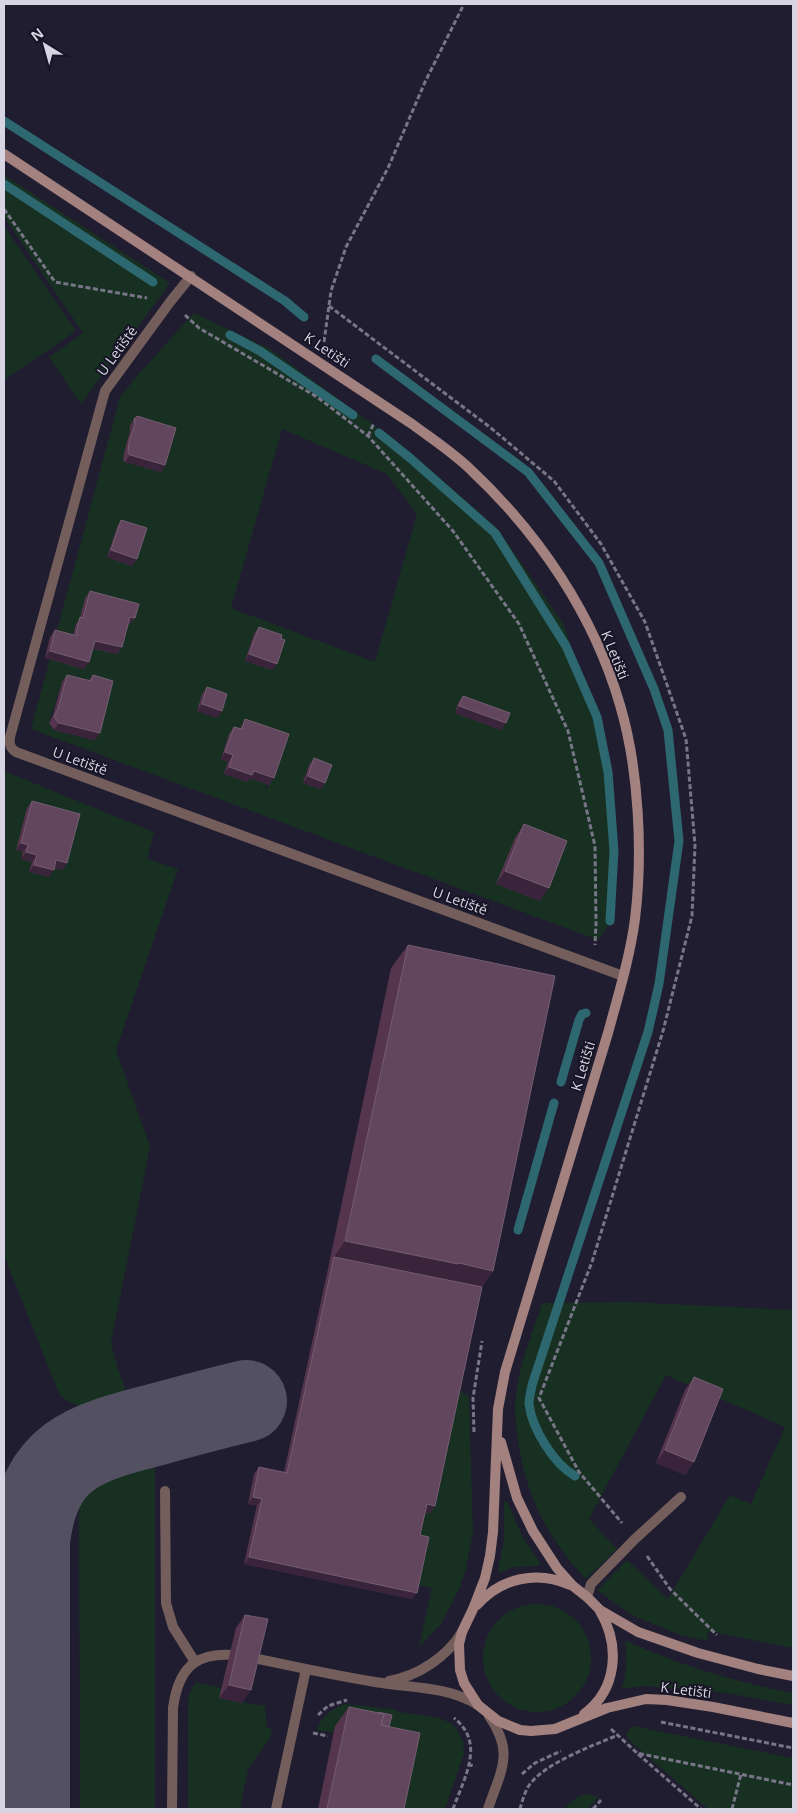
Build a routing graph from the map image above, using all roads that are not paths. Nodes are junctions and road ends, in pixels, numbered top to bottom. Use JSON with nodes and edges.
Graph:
{"nodes":[{"id":1,"x":4,"y":154,"type":"edge"},
{"id":2,"x":191,"y":276,"type":"junction"},
{"id":3,"x":623,"y":976,"type":"junction"},
{"id":4,"x":498,"y":1434,"type":"junction"},
{"id":5,"x":165,"y":1491,"type":"dead end"},
{"id":6,"x":681,"y":1497,"type":"dead end"},
{"id":7,"x":573,"y":1586,"type":"junction"},
{"id":8,"x":587,"y":1597,"type":"junction"},
{"id":9,"x":473,"y":1609,"type":"junction"},
{"id":10,"x":600,"y":1610,"type":"junction"},
{"id":11,"x":462,"y":1632,"type":"junction"},
{"id":12,"x":195,"y":1662,"type":"junction"},
{"id":13,"x":306,"y":1669,"type":"junction"},
{"id":14,"x":793,"y":1676,"type":"edge"},
{"id":15,"x":376,"y":1682,"type":"junction"},
{"id":16,"x":478,"y":1705,"type":"junction"},
{"id":17,"x":488,"y":1715,"type":"junction"},
{"id":18,"x":576,"y":1720,"type":"junction"},
{"id":19,"x":793,"y":1723,"type":"edge"},
{"id":20,"x":172,"y":1809,"type":"edge"},
{"id":21,"x":276,"y":1809,"type":"edge"},
{"id":22,"x":488,"y":1809,"type":"edge"}],
"edges":[{"from":1,"to":2,"type":"street","name":"K Letišti"},
{"from":2,"to":3,"type":"street","name":"K Letišti"},
{"from":2,"to":3,"type":"street","name":"U Letiště"},
{"from":3,"to":4,"type":"street","name":"K Letišti"},
{"from":4,"to":7,"type":"street","name":"K Letišti"},
{"from":4,"to":9,"type":"street","name":"K Letišti"},
{"from":5,"to":12,"type":"street"},
{"from":6,"to":8,"type":"street"},
{"from":7,"to":8,"type":"street","name":"K Letišti"},
{"from":7,"to":9,"type":"street","name":"K Letišti"},
{"from":8,"to":10,"type":"street","name":"K Letišti"},
{"from":9,"to":11,"type":"street","name":"K Letišti"},
{"from":10,"to":14,"type":"street","name":"K Letišti"},
{"from":10,"to":18,"type":"street","name":"K Letišti"},
{"from":11,"to":15,"type":"street"},
{"from":11,"to":16,"type":"street","name":"K Letišti"},
{"from":12,"to":13,"type":"street"},
{"from":12,"to":20,"type":"street"},
{"from":13,"to":15,"type":"street"},
{"from":13,"to":21,"type":"street"},
{"from":15,"to":16,"type":"street"},
{"from":16,"to":17,"type":"street","name":"K Letišti"},
{"from":17,"to":18,"type":"street","name":"K Letišti"},
{"from":17,"to":22,"type":"street"},
{"from":18,"to":19,"type":"street","name":"K Letišti"}]}
